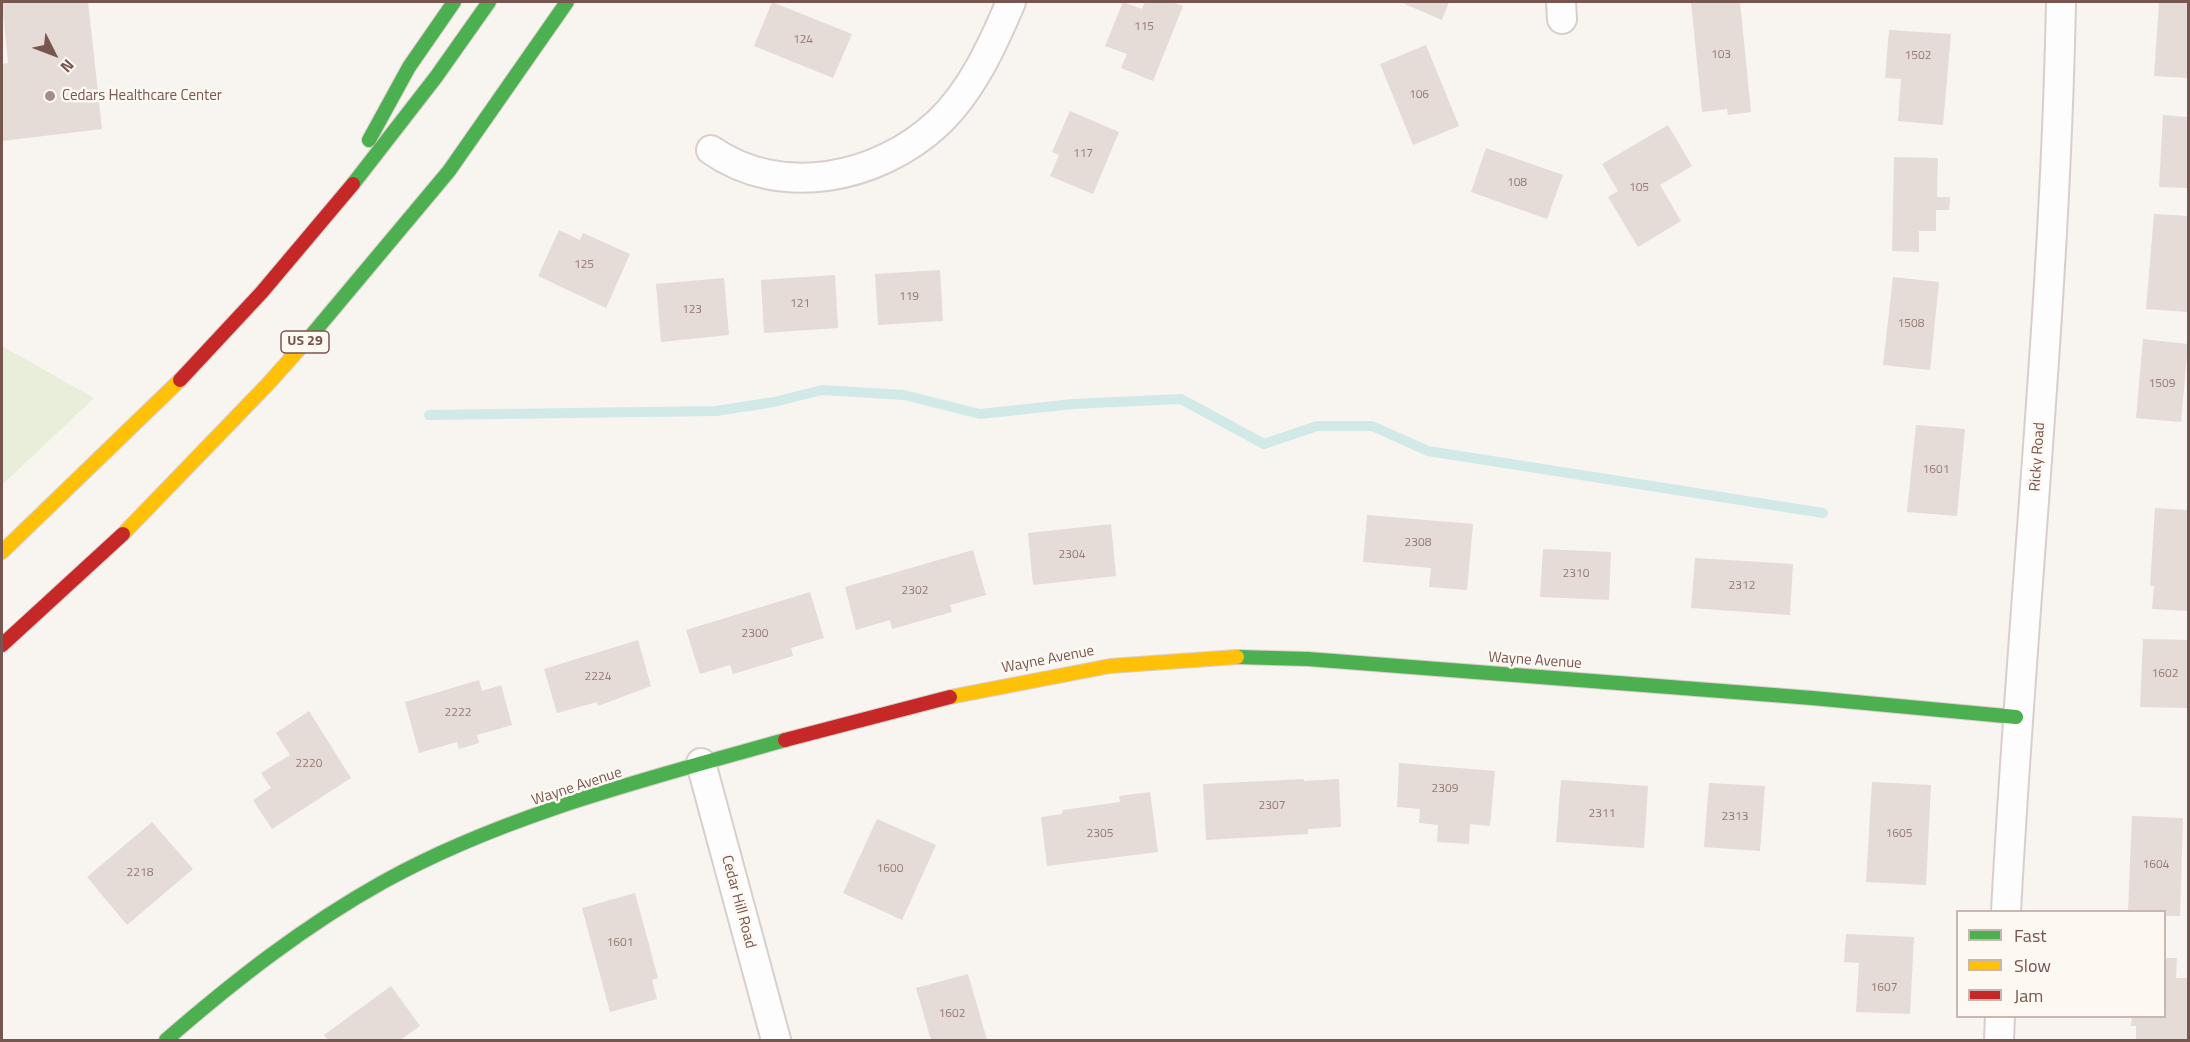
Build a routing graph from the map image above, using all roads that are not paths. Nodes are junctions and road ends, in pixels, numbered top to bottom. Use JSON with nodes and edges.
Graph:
{"nodes":[{"id":1,"x":454,"y":2,"type":"edge"},
{"id":2,"x":489,"y":2,"type":"edge"},
{"id":3,"x":567,"y":2,"type":"edge"},
{"id":4,"x":1011,"y":2,"type":"edge"},
{"id":5,"x":2061,"y":2,"type":"edge"},
{"id":6,"x":711,"y":150,"type":"dead end"},
{"id":7,"x":332,"y":207,"type":"junction"},
{"id":8,"x":2,"y":552,"type":"edge"},
{"id":9,"x":2,"y":645,"type":"edge"},
{"id":10,"x":2016,"y":717,"type":"junction"},
{"id":11,"x":701,"y":763,"type":"junction"},
{"id":12,"x":2006,"y":910,"type":"edge"},
{"id":13,"x":2000,"y":1018,"type":"edge"},
{"id":14,"x":166,"y":1041,"type":"edge"},
{"id":15,"x":776,"y":1041,"type":"edge"},
{"id":16,"x":1999,"y":1041,"type":"edge"}],
"edges":[{"from":1,"to":7,"type":"main road"},
{"from":2,"to":7,"type":"main road"},
{"from":3,"to":9,"type":"main road","number":"US 29"},
{"from":4,"to":6,"type":"street"},
{"from":5,"to":10,"type":"street","name":"Ricky Road"},
{"from":7,"to":8,"type":"main road"},
{"from":10,"to":11,"type":"main road","name":"Wayne Avenue"},
{"from":10,"to":12,"type":"street","name":"Ricky Road"},
{"from":11,"to":14,"type":"main road","name":"Wayne Avenue"},
{"from":11,"to":15,"type":"street","name":"Cedar Hill Road"},
{"from":13,"to":16,"type":"street"}]}
